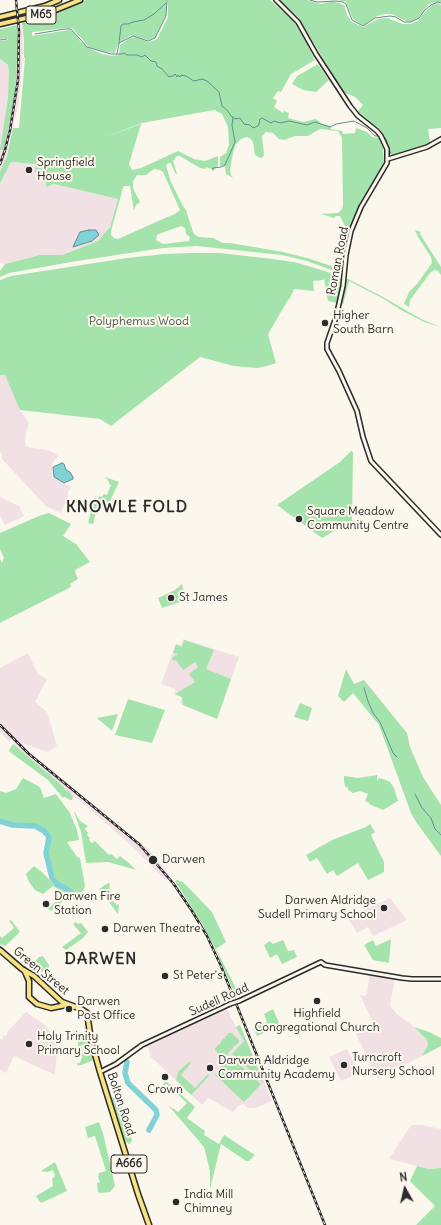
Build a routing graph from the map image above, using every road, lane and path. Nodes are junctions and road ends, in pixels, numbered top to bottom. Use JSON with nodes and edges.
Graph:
{"nodes":[{"id":1,"x":59,"y":0,"type":"edge"},
{"id":2,"x":80,"y":0,"type":"edge"},
{"id":3,"x":276,"y":0,"type":"edge"},
{"id":4,"x":0,"y":17,"type":"edge"},
{"id":5,"x":0,"y":24,"type":"edge"},
{"id":6,"x":441,"y":139,"type":"edge"},
{"id":7,"x":388,"y":159,"type":"junction"},
{"id":8,"x":441,"y":535,"type":"edge"},
{"id":9,"x":0,"y":950,"type":"edge"},
{"id":10,"x":22,"y":968,"type":"junction"},
{"id":11,"x":441,"y":979,"type":"edge"},
{"id":12,"x":55,"y":997,"type":"junction"},
{"id":13,"x":71,"y":1005,"type":"junction"},
{"id":14,"x":55,"y":1007,"type":"junction"},
{"id":15,"x":100,"y":1072,"type":"junction"},
{"id":16,"x":149,"y":1225,"type":"edge"}],
"edges":[{"from":1,"to":4,"type":"highway","number":"M65"},
{"from":2,"to":5,"type":"highway","number":"M65"},
{"from":3,"to":7,"type":"street"},
{"from":6,"to":7,"type":"street"},
{"from":7,"to":8,"type":"street","name":"Roman Road"},
{"from":9,"to":10,"type":"highway","name":"Green Street","number":"A666"},
{"from":10,"to":12,"type":"highway","name":"Green Street","number":"A666"},
{"from":10,"to":14,"type":"highway","number":"A666"},
{"from":11,"to":15,"type":"street","name":"Sudell Road","bridge":true},
{"from":12,"to":13,"type":"highway","name":"Green Street","number":"A666"},
{"from":12,"to":14,"type":"highway"},
{"from":13,"to":14,"type":"highway","number":"A666"},
{"from":13,"to":15,"type":"highway","name":"Bolton Road","number":"A666"},
{"from":15,"to":16,"type":"highway","name":"Bolton Road","number":"A666"}]}
